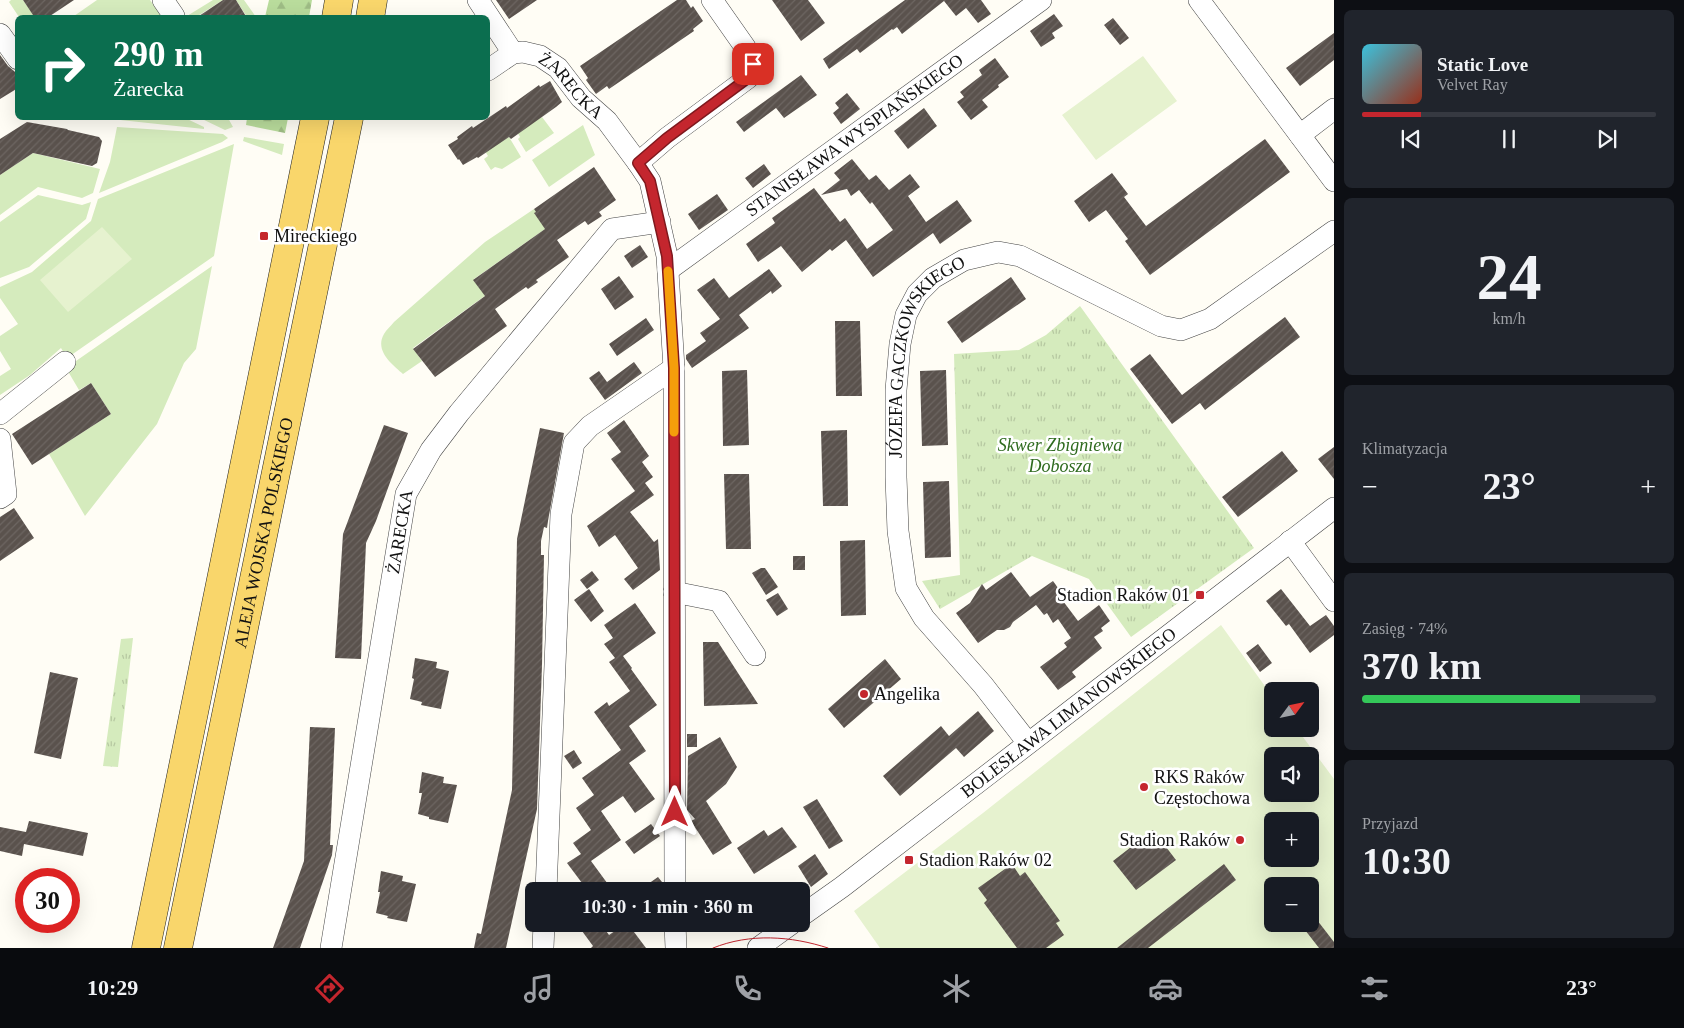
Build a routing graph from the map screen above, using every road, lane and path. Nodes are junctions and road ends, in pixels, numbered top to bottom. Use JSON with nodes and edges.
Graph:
{"nodes":[{"id":1,"x":339,"y":0,"type":"edge"},
{"id":2,"x":373,"y":0,"type":"edge"},
{"id":3,"x":478,"y":0,"type":"edge"},
{"id":4,"x":712,"y":0,"type":"edge"},
{"id":5,"x":1041,"y":0,"type":"edge"},
{"id":6,"x":1199,"y":0,"type":"edge"},
{"id":7,"x":336,"y":15,"type":"edge"},
{"id":8,"x":370,"y":15,"type":"edge"},
{"id":9,"x":488,"y":15,"type":"edge"},
{"id":10,"x":490,"y":17,"type":"edge"},
{"id":11,"x":0,"y":34,"type":"edge"},
{"id":12,"x":514,"y":52,"type":"junction"},
{"id":13,"x":15,"y":54,"type":"edge"},
{"id":14,"x":490,"y":69,"type":"edge"},
{"id":15,"x":1334,"y":109,"type":"edge"},
{"id":16,"x":315,"y":120,"type":"edge"},
{"id":17,"x":349,"y":120,"type":"edge"},
{"id":18,"x":1300,"y":135,"type":"junction"},
{"id":19,"x":638,"y":163,"type":"junction"},
{"id":20,"x":1334,"y":182,"type":"edge"},
{"id":21,"x":660,"y":222,"type":"junction"},
{"id":22,"x":1334,"y":232,"type":"edge"},
{"id":23,"x":668,"y":270,"type":"junction"},
{"id":24,"x":65,"y":362,"type":"dead end"},
{"id":25,"x":674,"y":368,"type":"junction"},
{"id":26,"x":0,"y":414,"type":"edge"},
{"id":27,"x":0,"y":439,"type":"edge"},
{"id":28,"x":0,"y":498,"type":"edge"},
{"id":29,"x":1334,"y":508,"type":"edge"},
{"id":30,"x":1290,"y":541,"type":"junction"},
{"id":31,"x":674,"y":592,"type":"junction"},
{"id":32,"x":1334,"y":602,"type":"edge"},
{"id":33,"x":755,"y":655,"type":"dead end"},
{"id":34,"x":1028,"y":743,"type":"junction"},
{"id":35,"x":546,"y":882,"type":"edge"},
{"id":36,"x":675,"y":882,"type":"edge"},
{"id":37,"x":810,"y":909,"type":"edge"},
{"id":38,"x":544,"y":932,"type":"edge"},
{"id":39,"x":675,"y":932,"type":"edge"},
{"id":40,"x":780,"y":932,"type":"edge"},
{"id":41,"x":146,"y":948,"type":"edge"},
{"id":42,"x":178,"y":948,"type":"edge"},
{"id":43,"x":331,"y":948,"type":"edge"},
{"id":44,"x":543,"y":948,"type":"edge"},
{"id":45,"x":676,"y":948,"type":"edge"},
{"id":46,"x":758,"y":948,"type":"edge"}],
"edges":[{"from":1,"to":7,"type":"main road"},
{"from":2,"to":8,"type":"main road"},
{"from":3,"to":9,"type":"street"},
{"from":4,"to":19,"type":"street"},
{"from":5,"to":23,"type":"street","name":"STANISŁAWA WYSPIAŃSKIEGO"},
{"from":6,"to":18,"type":"street"},
{"from":10,"to":12,"type":"street"},
{"from":11,"to":13,"type":"street"},
{"from":12,"to":14,"type":"street","name":"ŻARECKA"},
{"from":12,"to":19,"type":"street","name":"ŻARECKA"},
{"from":15,"to":18,"type":"street"},
{"from":16,"to":41,"type":"main road","name":"ALEJA WOJSKA POLSKIEGO"},
{"from":17,"to":42,"type":"main road","name":"ALEJA WOJSKA POLSKIEGO"},
{"from":18,"to":20,"type":"street"},
{"from":19,"to":21,"type":"street","name":"ŻARECKA"},
{"from":21,"to":23,"type":"street","name":"ŻARECKA"},
{"from":21,"to":43,"type":"street","name":"ŻARECKA"},
{"from":22,"to":34,"type":"street","name":"JÓZEFA GACZKOWSKIEGO"},
{"from":23,"to":25,"type":"street","name":"ŻARECKA"},
{"from":24,"to":26,"type":"street"},
{"from":25,"to":31,"type":"street","name":"ŻARECKA"},
{"from":25,"to":35,"type":"street"},
{"from":27,"to":28,"type":"street"},
{"from":29,"to":30,"type":"street","name":"BOLESŁAWA LIMANOWSKIEGO"},
{"from":30,"to":32,"type":"street"},
{"from":30,"to":34,"type":"street","name":"BOLESŁAWA LIMANOWSKIEGO"},
{"from":31,"to":33,"type":"street"},
{"from":31,"to":36,"type":"street","name":"ŻARECKA"},
{"from":34,"to":37,"type":"street","name":"BOLESŁAWA LIMANOWSKIEGO"},
{"from":38,"to":44,"type":"street"},
{"from":39,"to":45,"type":"street"},
{"from":40,"to":46,"type":"street"}]}
